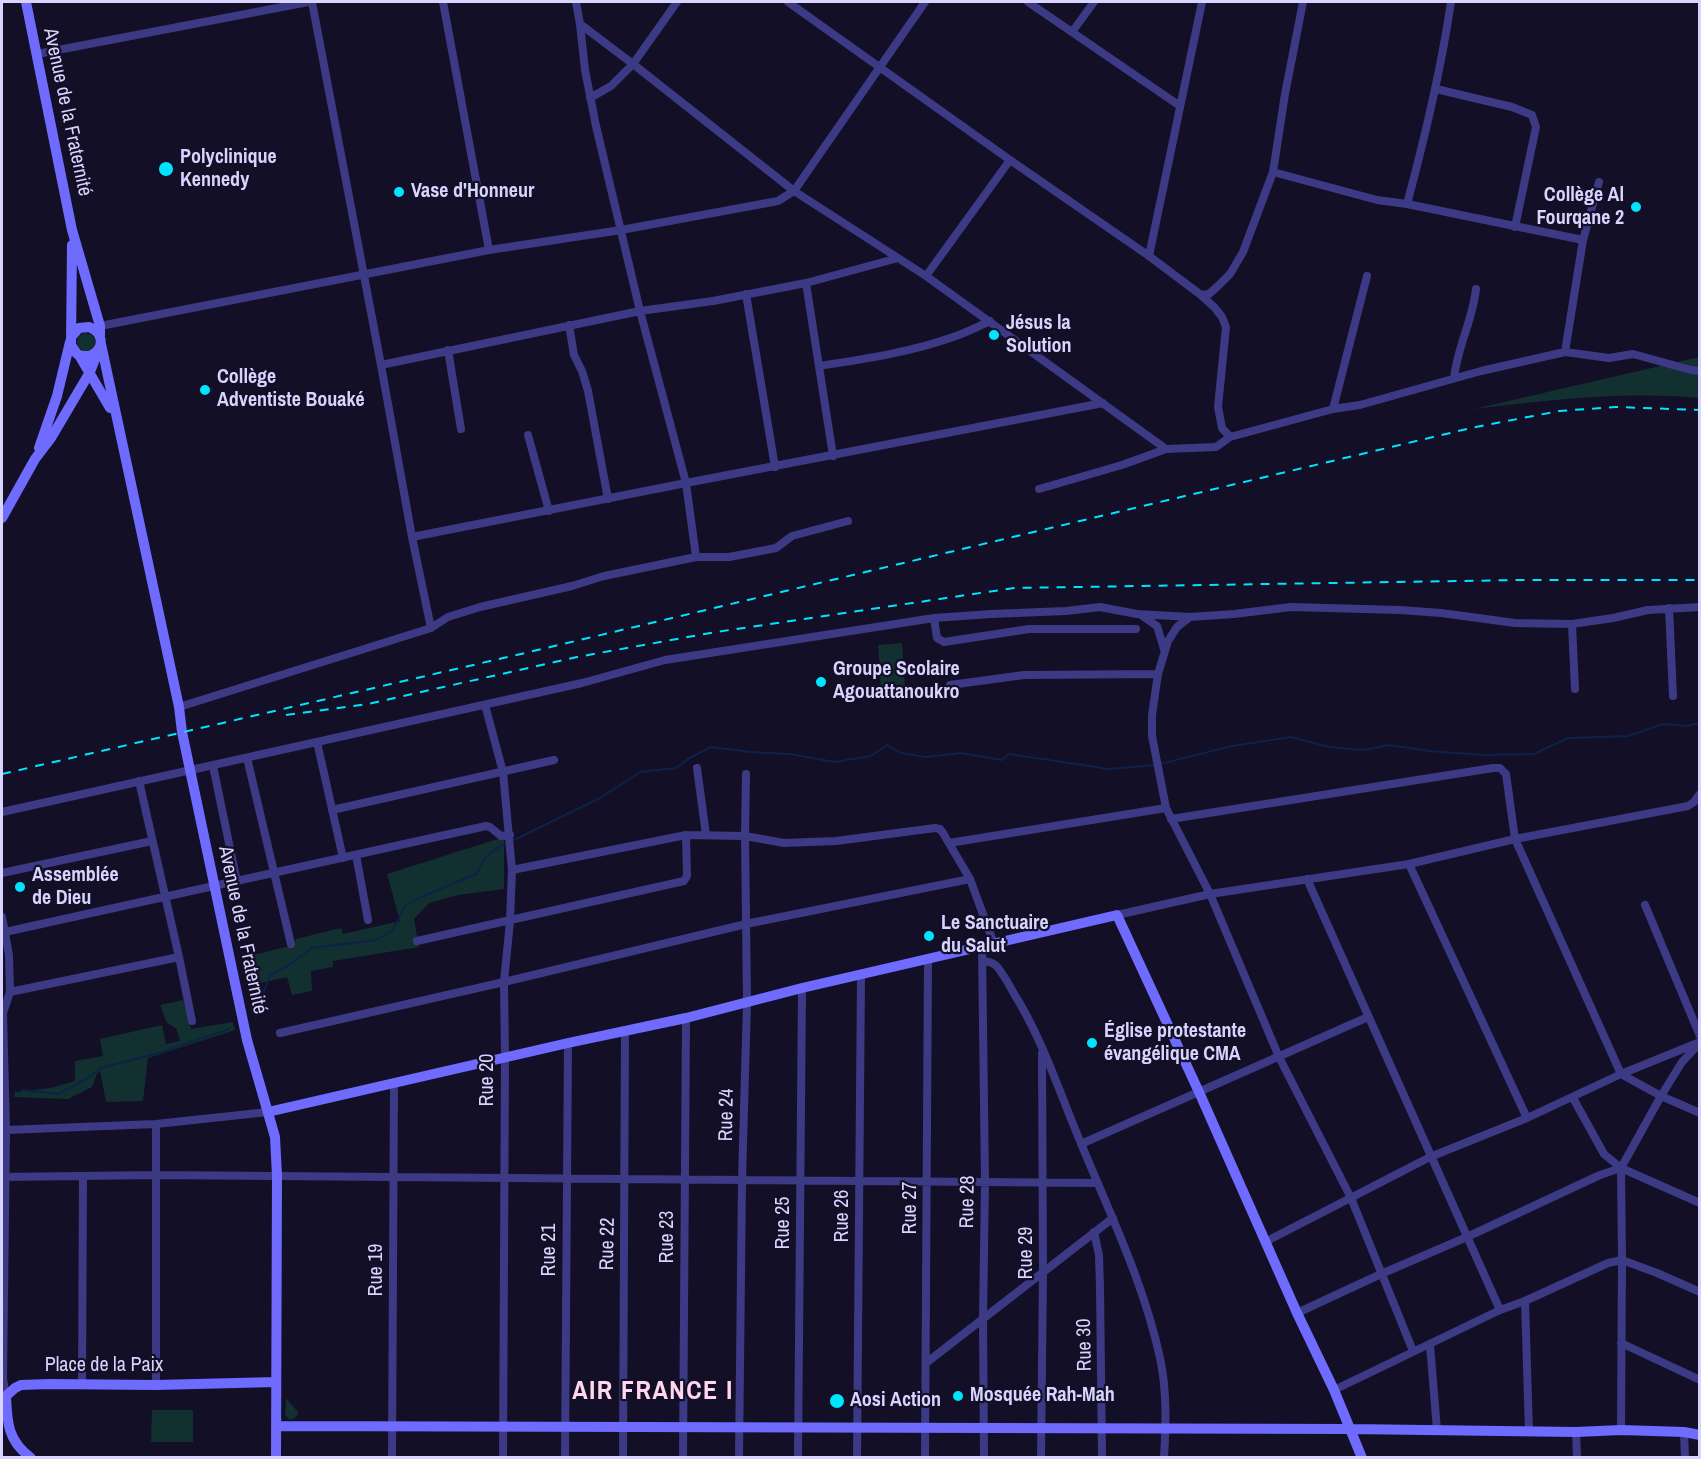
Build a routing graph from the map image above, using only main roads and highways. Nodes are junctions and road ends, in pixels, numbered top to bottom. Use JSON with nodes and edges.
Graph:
{"nodes":[{"id":1,"x":26,"y":2,"type":"edge"},
{"id":2,"x":72,"y":230,"type":"junction"},
{"id":3,"x":71,"y":338,"type":"junction"},
{"id":4,"x":100,"y":340,"type":"junction"},
{"id":5,"x":79,"y":355,"type":"junction"},
{"id":6,"x":90,"y":372,"type":"junction"},
{"id":7,"x":115,"y":416,"type":"junction"},
{"id":8,"x":35,"y":459,"type":"junction"},
{"id":9,"x":2,"y":518,"type":"edge"},
{"id":10,"x":268,"y":1112,"type":"junction"},
{"id":11,"x":276,"y":1382,"type":"junction"},
{"id":12,"x":4,"y":1400,"type":"edge"},
{"id":13,"x":276,"y":1426,"type":"junction"},
{"id":14,"x":1350,"y":1429,"type":"junction"},
{"id":15,"x":2,"y":1434,"type":"edge"},
{"id":16,"x":1700,"y":1435,"type":"edge"},
{"id":17,"x":16,"y":1444,"type":"junction"},
{"id":18,"x":19,"y":1458,"type":"edge"},
{"id":19,"x":31,"y":1458,"type":"edge"},
{"id":20,"x":276,"y":1458,"type":"edge"},
{"id":21,"x":1362,"y":1458,"type":"edge"}],
"edges":[{"from":1,"to":2,"type":"main road","name":"Avenue de la Fraternité"},
{"from":2,"to":3,"type":"main road","name":"Avenue de la Fraternité"},
{"from":2,"to":4,"type":"main road","name":"Avenue de la Fraternité"},
{"from":3,"to":4,"type":"main road"},
{"from":3,"to":5,"type":"main road","name":"Avenue de la Fraternité"},
{"from":3,"to":8,"type":"main road"},
{"from":4,"to":5,"type":"main road"},
{"from":4,"to":6,"type":"main road"},
{"from":4,"to":7,"type":"main road","name":"Avenue de la Fraternité"},
{"from":5,"to":6,"type":"main road","name":"Avenue de la Fraternité"},
{"from":6,"to":7,"type":"main road","name":"Avenue de la Fraternité"},
{"from":6,"to":8,"type":"main road"},
{"from":7,"to":10,"type":"main road","name":"Avenue de la Fraternité"},
{"from":8,"to":9,"type":"main road"},
{"from":10,"to":11,"type":"main road","name":"Avenue de la Fraternité"},
{"from":10,"to":14,"type":"main road"},
{"from":11,"to":12,"type":"main road","name":"Place de la Paix"},
{"from":11,"to":13,"type":"main road","name":"Avenue de la Fraternité"},
{"from":12,"to":17,"type":"main road"},
{"from":13,"to":14,"type":"main road"},
{"from":13,"to":20,"type":"main road","name":"Avenue de la Fraternité"},
{"from":14,"to":16,"type":"main road"},
{"from":14,"to":21,"type":"main road"},
{"from":15,"to":17,"type":"main road"},
{"from":17,"to":18,"type":"main road"},
{"from":17,"to":19,"type":"main road"}]}
